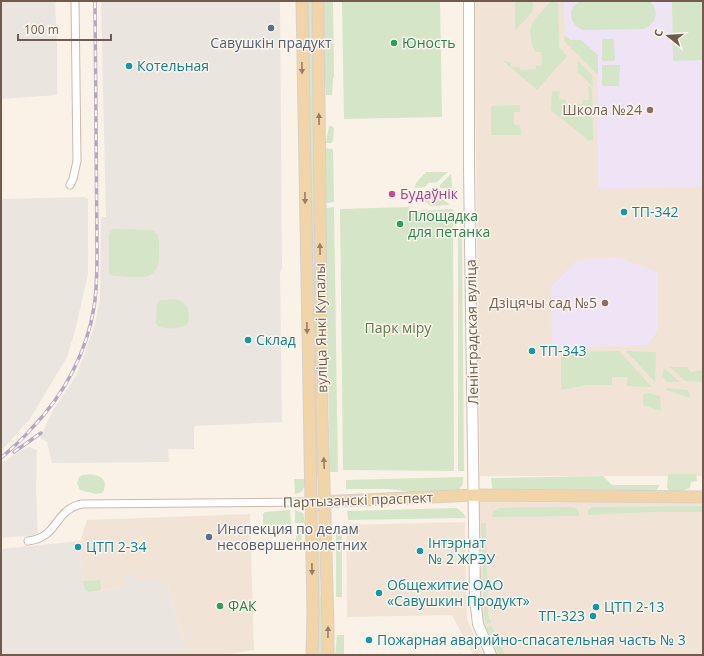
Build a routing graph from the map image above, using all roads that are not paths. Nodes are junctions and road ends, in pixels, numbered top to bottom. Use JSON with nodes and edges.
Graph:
{"nodes":[{"id":1,"x":75,"y":1,"type":"edge"},
{"id":2,"x":302,"y":1,"type":"edge"},
{"id":3,"x":318,"y":1,"type":"edge"},
{"id":4,"x":469,"y":1,"type":"edge"},
{"id":5,"x":70,"y":185,"type":"dead end"},
{"id":6,"x":475,"y":495,"type":"junction"},
{"id":7,"x":703,"y":497,"type":"edge"},
{"id":8,"x":310,"y":502,"type":"junction"},
{"id":9,"x":325,"y":502,"type":"junction"},
{"id":10,"x":28,"y":541,"type":"dead end"},
{"id":11,"x":312,"y":655,"type":"edge"},
{"id":12,"x":328,"y":655,"type":"edge"},
{"id":13,"x":491,"y":655,"type":"edge"}],
"edges":[{"from":1,"to":5,"type":"street"},
{"from":2,"to":8,"type":"main road","name":"вуліца Янкі Купалы","one_way":true},
{"from":9,"to":3,"type":"main road","name":"вуліца Янкі Купалы","one_way":true},
{"from":4,"to":6,"type":"main road","name":"Ленінградская вуліца"},
{"from":6,"to":7,"type":"main road","name":"Партызанскі праспект"},
{"from":6,"to":9,"type":"main road","name":"Партызанскі праспект"},
{"from":6,"to":13,"type":"main road","name":"Ленінградская вуліца"},
{"from":8,"to":9,"type":"main road","name":"Партызанскі праспект"},
{"from":8,"to":10,"type":"street","name":"Партызанскі праспект"},
{"from":8,"to":11,"type":"main road","name":"вуліца Янкі Купалы","one_way":true},
{"from":12,"to":9,"type":"main road","name":"вуліца Янкі Купалы","one_way":true}]}
